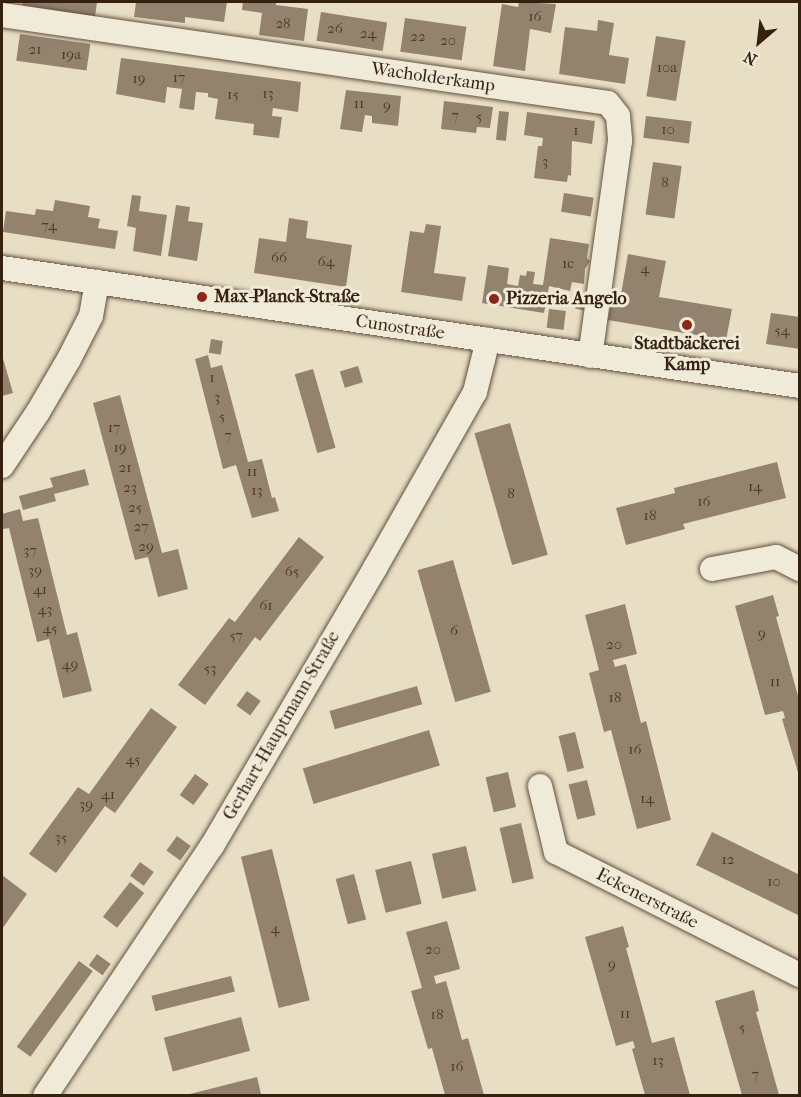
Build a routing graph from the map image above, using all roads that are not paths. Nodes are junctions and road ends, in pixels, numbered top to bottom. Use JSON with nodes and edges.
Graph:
{"nodes":[{"id":1,"x":2,"y":15,"type":"edge"},
{"id":2,"x":2,"y":267,"type":"edge"},
{"id":3,"x":97,"y":282,"type":"junction"},
{"id":4,"x":488,"y":340,"type":"junction"},
{"id":5,"x":590,"y":356,"type":"junction"},
{"id":6,"x":800,"y":386,"type":"edge"},
{"id":7,"x":2,"y":466,"type":"edge"},
{"id":8,"x":712,"y":569,"type":"dead end"},
{"id":9,"x":800,"y":569,"type":"edge"},
{"id":10,"x":540,"y":786,"type":"dead end"},
{"id":11,"x":800,"y":975,"type":"edge"},
{"id":12,"x":45,"y":1095,"type":"edge"}],
"edges":[{"from":1,"to":5,"type":"street","name":"Wacholderkamp"},
{"from":2,"to":3,"type":"street","name":"Cunostraße"},
{"from":3,"to":4,"type":"street","name":"Cunostraße"},
{"from":3,"to":7,"type":"street"},
{"from":4,"to":5,"type":"street","name":"Cunostraße"},
{"from":4,"to":12,"type":"street","name":"Gerhart-Hauptmann-Straße"},
{"from":5,"to":6,"type":"street","name":"Cunostraße"},
{"from":8,"to":9,"type":"street"},
{"from":10,"to":11,"type":"street","name":"Eckenerstraße"}]}
